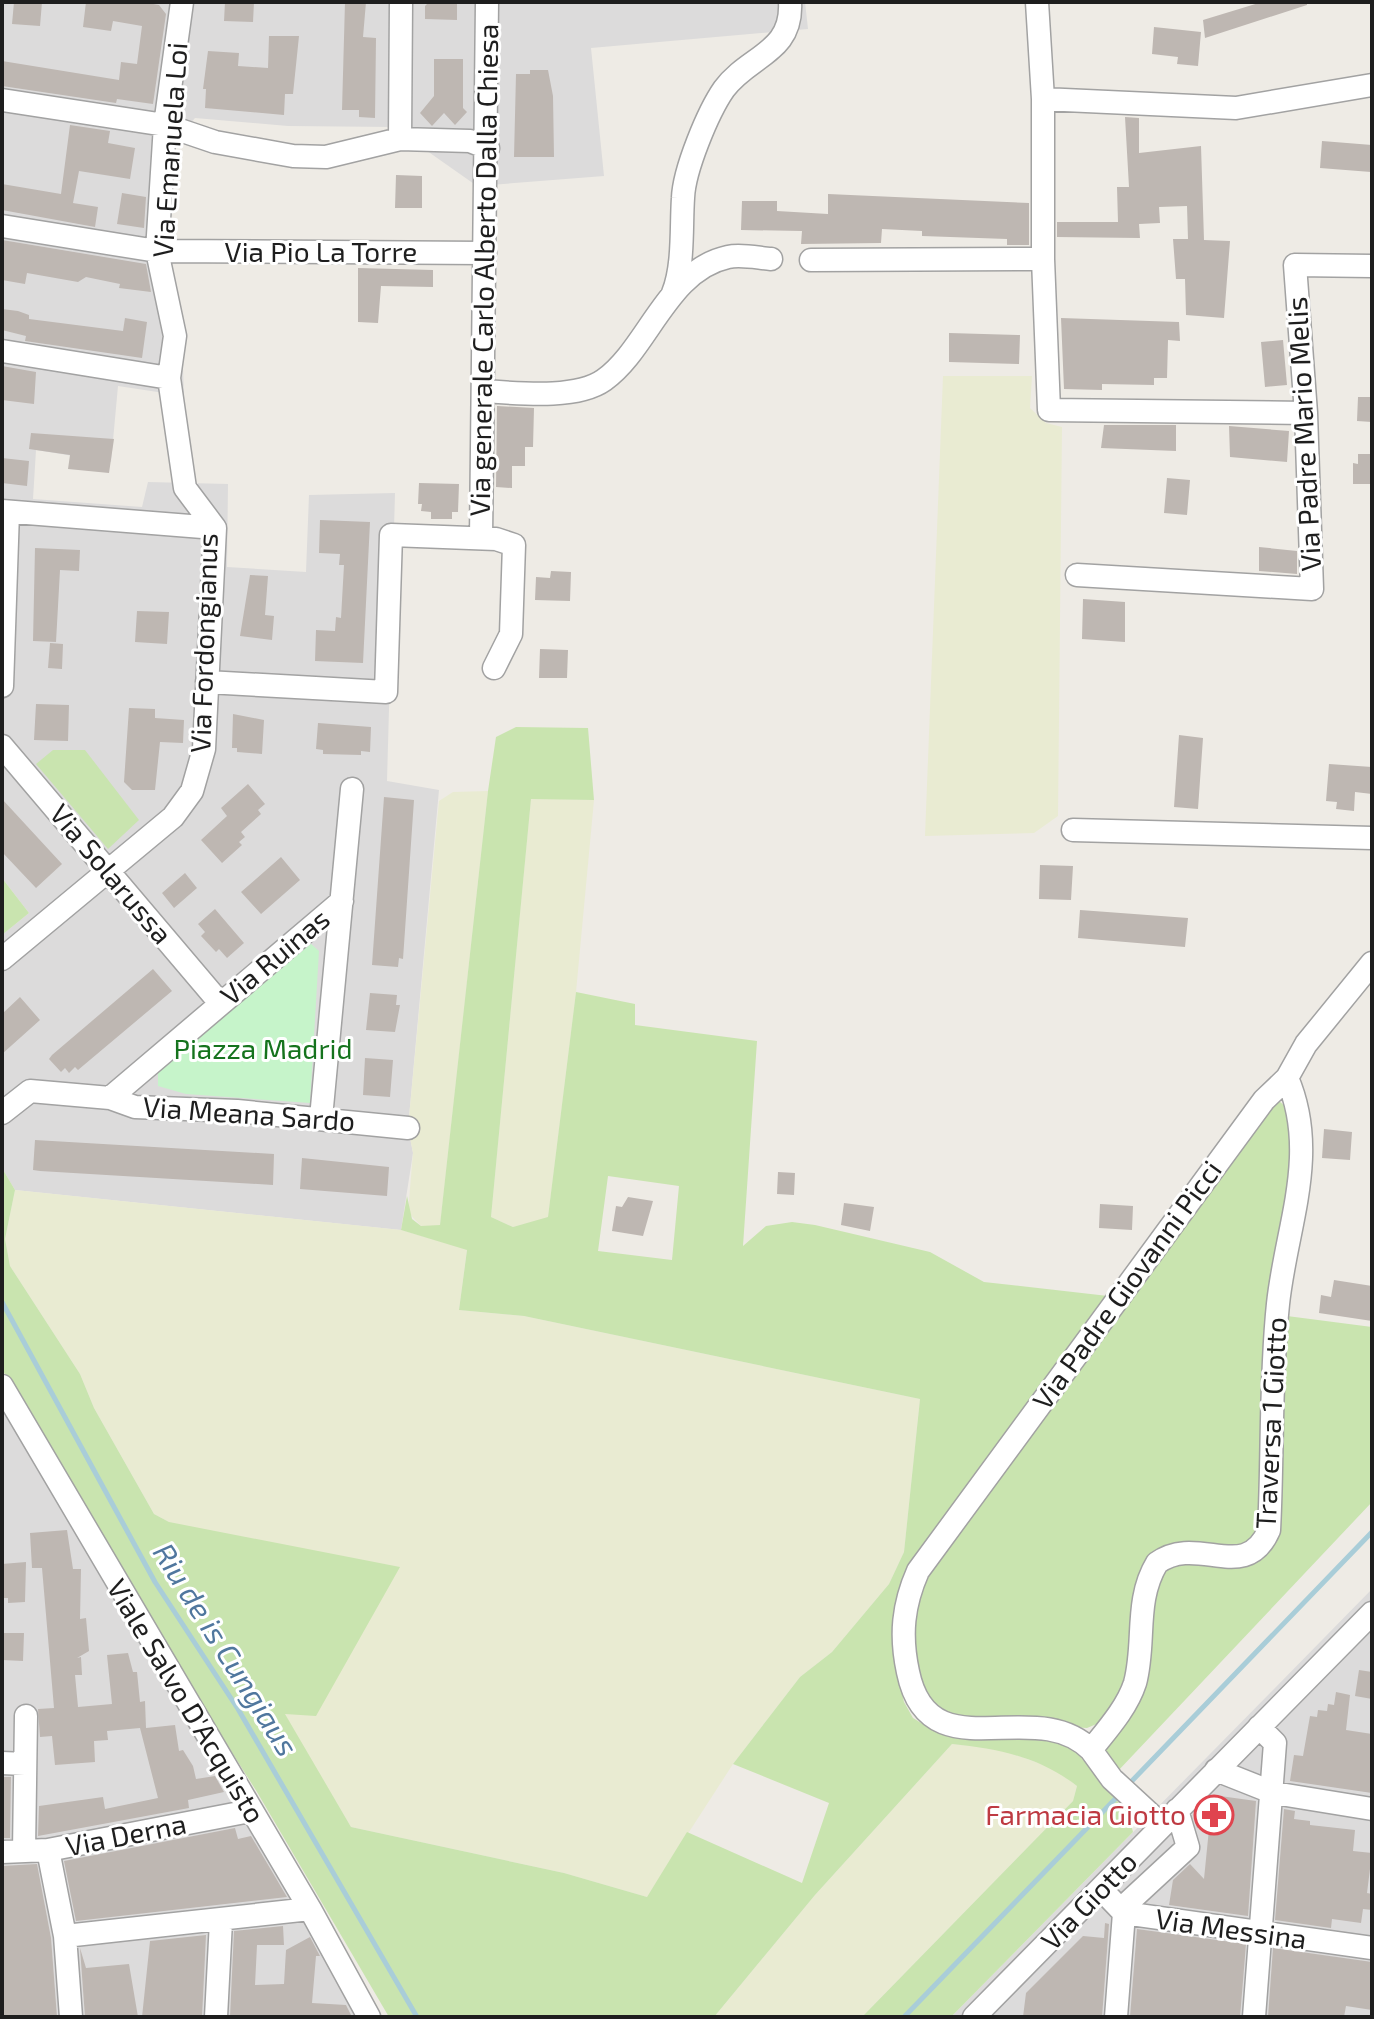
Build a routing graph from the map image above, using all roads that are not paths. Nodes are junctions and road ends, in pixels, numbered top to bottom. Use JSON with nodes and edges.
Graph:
{"nodes":[{"id":1,"x":182,"y":2,"type":"edge"},
{"id":2,"x":401,"y":2,"type":"edge"},
{"id":3,"x":487,"y":2,"type":"edge"},
{"id":4,"x":1037,"y":2,"type":"edge"},
{"id":5,"x":790,"y":11,"type":"edge"},
{"id":6,"x":1372,"y":85,"type":"edge"},
{"id":7,"x":1043,"y":99,"type":"junction"},
{"id":8,"x":2,"y":100,"type":"edge"},
{"id":9,"x":165,"y":125,"type":"junction"},
{"id":10,"x":400,"y":139,"type":"junction"},
{"id":11,"x":488,"y":148,"type":"junction"},
{"id":12,"x":2,"y":226,"type":"edge"},
{"id":13,"x":157,"y":251,"type":"junction"},
{"id":14,"x":485,"y":253,"type":"junction"},
{"id":15,"x":771,"y":259,"type":"dead end"},
{"id":16,"x":1043,"y":259,"type":"junction"},
{"id":17,"x":811,"y":260,"type":"dead end"},
{"id":18,"x":1372,"y":266,"type":"edge"},
{"id":19,"x":672,"y":294,"type":"junction"},
{"id":20,"x":2,"y":351,"type":"edge"},
{"id":21,"x":169,"y":378,"type":"junction"},
{"id":22,"x":483,"y":391,"type":"junction"},
{"id":23,"x":1306,"y":413,"type":"junction"},
{"id":24,"x":185,"y":488,"type":"joint"},
{"id":25,"x":5,"y":512,"type":"edge"},
{"id":26,"x":215,"y":528,"type":"junction"},
{"id":27,"x":481,"y":538,"type":"junction"},
{"id":28,"x":1077,"y":575,"type":"dead end"},
{"id":29,"x":494,"y":668,"type":"dead end"},
{"id":30,"x":207,"y":682,"type":"junction"},
{"id":31,"x":2,"y":686,"type":"edge"},
{"id":32,"x":2,"y":746,"type":"edge"},
{"id":33,"x":352,"y":789,"type":"dead end"},
{"id":34,"x":1073,"y":830,"type":"dead end"},
{"id":35,"x":1372,"y":838,"type":"edge"},
{"id":36,"x":107,"y":871,"type":"junction"},
{"id":37,"x":342,"y":901,"type":"junction"},
{"id":38,"x":304,"y":932,"type":"junction"},
{"id":39,"x":337,"y":949,"type":"junction"},
{"id":40,"x":2,"y":959,"type":"edge"},
{"id":41,"x":1372,"y":963,"type":"edge"},
{"id":42,"x":220,"y":1003,"type":"junction"},
{"id":43,"x":136,"y":1075,"type":"junction"},
{"id":44,"x":1287,"y":1078,"type":"junction"},
{"id":45,"x":110,"y":1098,"type":"junction"},
{"id":46,"x":147,"y":1108,"type":"junction"},
{"id":47,"x":2,"y":1113,"type":"edge"},
{"id":48,"x":321,"y":1118,"type":"junction"},
{"id":49,"x":408,"y":1128,"type":"dead end"},
{"id":50,"x":2,"y":1386,"type":"edge"},
{"id":51,"x":11,"y":1419,"type":"edge"},
{"id":52,"x":1372,"y":1613,"type":"edge"},
{"id":53,"x":26,"y":1716,"type":"dead end"},
{"id":54,"x":1259,"y":1727,"type":"junction"},
{"id":55,"x":1091,"y":1750,"type":"junction"},
{"id":56,"x":2,"y":1763,"type":"edge"},
{"id":57,"x":25,"y":1764,"type":"junction"},
{"id":58,"x":1216,"y":1770,"type":"junction"},
{"id":59,"x":1274,"y":1793,"type":"junction"},
{"id":60,"x":1372,"y":1809,"type":"edge"},
{"id":61,"x":250,"y":1811,"type":"junction"},
{"id":62,"x":1170,"y":1818,"type":"junction"},
{"id":63,"x":48,"y":1850,"type":"junction"},
{"id":64,"x":13,"y":1852,"type":"edge"},
{"id":65,"x":1101,"y":1889,"type":"junction"},
{"id":66,"x":310,"y":1909,"type":"junction"},
{"id":67,"x":1122,"y":1911,"type":"junction"},
{"id":68,"x":221,"y":1921,"type":"junction"},
{"id":69,"x":1262,"y":1934,"type":"junction"},
{"id":70,"x":65,"y":1936,"type":"junction"},
{"id":71,"x":1372,"y":1948,"type":"edge"},
{"id":72,"x":71,"y":2017,"type":"edge"},
{"id":73,"x":216,"y":2017,"type":"edge"},
{"id":74,"x":369,"y":2017,"type":"edge"},
{"id":75,"x":974,"y":2017,"type":"edge"},
{"id":76,"x":1116,"y":2017,"type":"edge"},
{"id":77,"x":1254,"y":2017,"type":"edge"}],
"edges":[{"from":1,"to":9,"type":"street","name":"Via Emanuela Loi"},
{"from":2,"to":10,"type":"street"},
{"from":3,"to":11,"type":"street","name":"Via generale Carlo Alberto Dalla Chiesa"},
{"from":4,"to":7,"type":"street"},
{"from":5,"to":19,"type":"street"},
{"from":6,"to":7,"type":"street"},
{"from":7,"to":16,"type":"street"},
{"from":8,"to":9,"type":"street"},
{"from":9,"to":10,"type":"street"},
{"from":9,"to":13,"type":"street","name":"Via Emanuela Loi"},
{"from":10,"to":11,"type":"street"},
{"from":11,"to":14,"type":"street","name":"Via generale Carlo Alberto Dalla Chiesa"},
{"from":12,"to":13,"type":"street","name":"Via Pio La Torre"},
{"from":13,"to":14,"type":"street","name":"Via Pio La Torre"},
{"from":13,"to":21,"type":"street","name":"Via Emanuela Loi"},
{"from":14,"to":22,"type":"street","name":"Via generale Carlo Alberto Dalla Chiesa"},
{"from":15,"to":19,"type":"street"},
{"from":16,"to":17,"type":"street"},
{"from":16,"to":23,"type":"street"},
{"from":18,"to":23,"type":"street","name":"Via Padre Mario Melis"},
{"from":19,"to":22,"type":"street"},
{"from":20,"to":21,"type":"street"},
{"from":21,"to":24,"type":"street","name":"Via Emanuela Loi"},
{"from":22,"to":27,"type":"street","name":"Via generale Carlo Alberto Dalla Chiesa"},
{"from":23,"to":28,"type":"street","name":"Via Padre Mario Melis"},
{"from":24,"to":26,"type":"street","name":"Via Fordongianus"},
{"from":25,"to":26,"type":"street"},
{"from":25,"to":31,"type":"street"},
{"from":26,"to":30,"type":"street","name":"Via Fordongianus"},
{"from":27,"to":29,"type":"street"},
{"from":27,"to":30,"type":"street"},
{"from":30,"to":36,"type":"street","name":"Via Fordongianus"},
{"from":32,"to":36,"type":"street","name":"Via Solarussa"},
{"from":33,"to":37,"type":"street"},
{"from":34,"to":35,"type":"street"},
{"from":36,"to":40,"type":"street","name":"Via Fordongianus"},
{"from":36,"to":42,"type":"street","name":"Via Solarussa"},
{"from":37,"to":38,"type":"street","name":"Via Ruinas"},
{"from":37,"to":39,"type":"street"},
{"from":38,"to":39,"type":"street"},
{"from":38,"to":42,"type":"street","name":"Via Ruinas"},
{"from":39,"to":48,"type":"street"},
{"from":41,"to":44,"type":"street","name":"Via Padre Giovanni Picci"},
{"from":42,"to":43,"type":"street","name":"Via Ruinas"},
{"from":43,"to":45,"type":"street","name":"Via Ruinas"},
{"from":43,"to":46,"type":"street"},
{"from":44,"to":55,"type":"street","name":"Traversa 1 Giotto"},
{"from":44,"to":55,"type":"street","name":"Via Padre Giovanni Picci"},
{"from":45,"to":46,"type":"street","name":"Via Meana Sardo"},
{"from":45,"to":47,"type":"street","name":"Via Meana Sardo"},
{"from":46,"to":48,"type":"street","name":"Via Meana Sardo"},
{"from":48,"to":49,"type":"street","name":"Via Meana Sardo"},
{"from":50,"to":51,"type":"street","name":"Viale Salvo D'Acquisto"},
{"from":51,"to":61,"type":"street","name":"Viale Salvo D'Acquisto"},
{"from":52,"to":54,"type":"street","name":"Via Giotto"},
{"from":53,"to":57,"type":"street"},
{"from":54,"to":58,"type":"street","name":"Via Giotto"},
{"from":54,"to":59,"type":"street"},
{"from":55,"to":62,"type":"street"},
{"from":56,"to":57,"type":"street"},
{"from":57,"to":64,"type":"street"},
{"from":58,"to":59,"type":"street"},
{"from":58,"to":62,"type":"street","name":"Via Giotto"},
{"from":59,"to":60,"type":"street"},
{"from":59,"to":69,"type":"street"},
{"from":61,"to":63,"type":"street","name":"Via Derna"},
{"from":61,"to":66,"type":"street","name":"Viale Salvo D'Acquisto"},
{"from":62,"to":65,"type":"street","name":"Via Giotto"},
{"from":62,"to":67,"type":"street"},
{"from":63,"to":64,"type":"street","name":"Via Derna"},
{"from":63,"to":70,"type":"street"},
{"from":65,"to":67,"type":"street","name":"Via Messina"},
{"from":65,"to":75,"type":"street","name":"Via Giotto"},
{"from":66,"to":68,"type":"street"},
{"from":66,"to":74,"type":"street","name":"Viale Salvo D'Acquisto"},
{"from":67,"to":69,"type":"street","name":"Via Messina"},
{"from":67,"to":76,"type":"street"},
{"from":68,"to":70,"type":"street"},
{"from":68,"to":73,"type":"street"},
{"from":69,"to":71,"type":"street","name":"Via Messina"},
{"from":69,"to":77,"type":"street"},
{"from":70,"to":72,"type":"street"}]}
